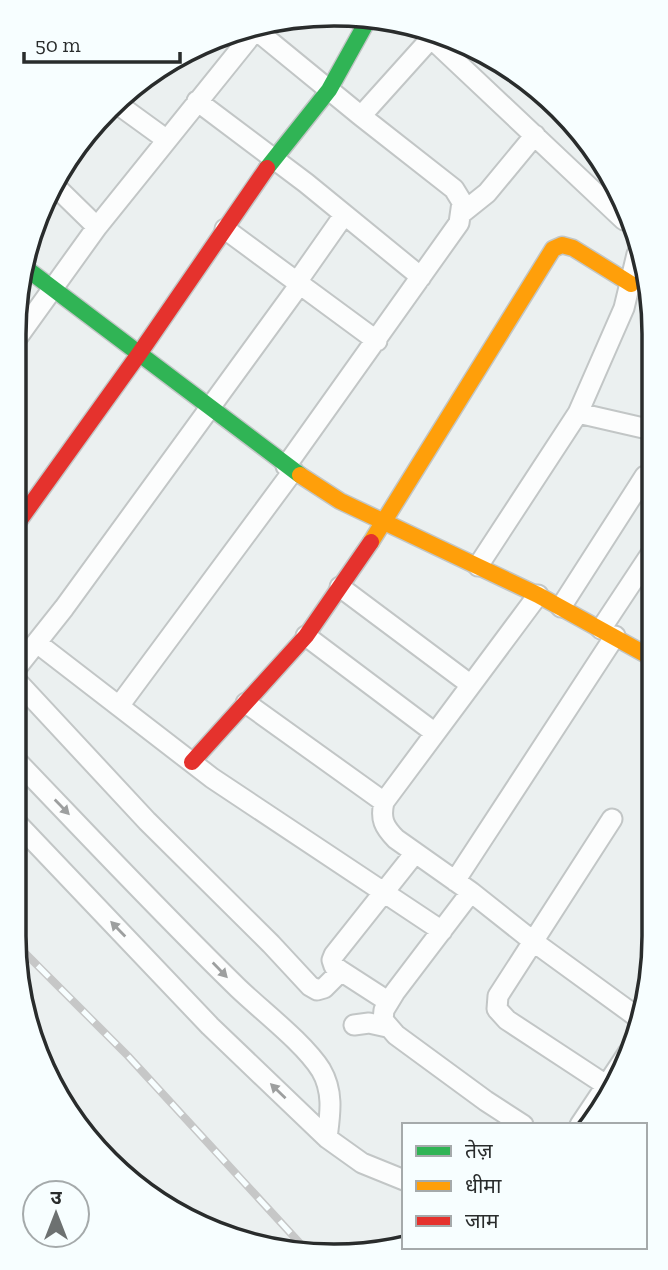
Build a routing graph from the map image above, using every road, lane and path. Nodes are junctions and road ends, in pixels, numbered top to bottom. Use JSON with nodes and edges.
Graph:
{"nodes":[{"id":1,"x":363,"y":28,"type":"edge"},
{"id":2,"x":264,"y":35,"type":"edge"},
{"id":3,"x":249,"y":39,"type":"edge"},
{"id":4,"x":428,"y":41,"type":"edge"},
{"id":5,"x":442,"y":46,"type":"edge"},
{"id":6,"x":329,"y":90,"type":"junction"},
{"id":7,"x":197,"y":101,"type":"junction"},
{"id":8,"x":124,"y":109,"type":"edge"},
{"id":9,"x":360,"y":116,"type":"junction"},
{"id":10,"x":535,"y":135,"type":"junction"},
{"id":11,"x":167,"y":140,"type":"junction"},
{"id":12,"x":274,"y":159,"type":"junction"},
{"id":13,"x":61,"y":192,"type":"edge"},
{"id":14,"x":616,"y":211,"type":"edge"},
{"id":15,"x":462,"y":213,"type":"junction"},
{"id":16,"x":344,"y":215,"type":"junction"},
{"id":17,"x":97,"y":227,"type":"junction"},
{"id":18,"x":225,"y":229,"type":"junction"},
{"id":19,"x":634,"y":267,"type":"edge"},
{"id":20,"x":32,"y":273,"type":"edge"},
{"id":21,"x":421,"y":277,"type":"junction"},
{"id":22,"x":299,"y":283,"type":"junction"},
{"id":23,"x":631,"y":284,"type":"junction"},
{"id":24,"x":53,"y":288,"type":"junction"},
{"id":25,"x":26,"y":325,"type":"edge"},
{"id":26,"x":377,"y":341,"type":"junction"},
{"id":27,"x":139,"y":354,"type":"junction"},
{"id":28,"x":209,"y":408,"type":"junction"},
{"id":29,"x":578,"y":413,"type":"junction"},
{"id":30,"x":642,"y":428,"type":"edge"},
{"id":31,"x":290,"y":469,"type":"junction"},
{"id":32,"x":642,"y":481,"type":"edge"},
{"id":33,"x":26,"y":511,"type":"edge"},
{"id":34,"x":384,"y":522,"type":"junction"},
{"id":35,"x":478,"y":566,"type":"junction"},
{"id":36,"x":642,"y":570,"type":"edge"},
{"id":37,"x":340,"y":587,"type":"junction"},
{"id":38,"x":538,"y":595,"type":"junction"},
{"id":39,"x":561,"y":607,"type":"junction"},
{"id":40,"x":608,"y":633,"type":"junction"},
{"id":41,"x":306,"y":636,"type":"junction"},
{"id":42,"x":37,"y":643,"type":"junction"},
{"id":43,"x":642,"y":648,"type":"edge"},
{"id":44,"x":26,"y":656,"type":"edge"},
{"id":45,"x":471,"y":685,"type":"junction"},
{"id":46,"x":26,"y":691,"type":"edge"},
{"id":47,"x":246,"y":703,"type":"junction"},
{"id":48,"x":119,"y":706,"type":"junction"},
{"id":49,"x":435,"y":733,"type":"junction"},
{"id":50,"x":192,"y":762,"type":"junction"},
{"id":51,"x":26,"y":770,"type":"edge"},
{"id":52,"x":384,"y":802,"type":"junction"},
{"id":53,"x":612,"y":819,"type":"dead end"},
{"id":54,"x":26,"y":833,"type":"edge"},
{"id":55,"x":415,"y":853,"type":"junction"},
{"id":56,"x":463,"y":886,"type":"junction"},
{"id":57,"x":384,"y":892,"type":"junction"},
{"id":58,"x":442,"y":931,"type":"junction"},
{"id":59,"x":534,"y":942,"type":"junction"},
{"id":60,"x":341,"y":971,"type":"junction"},
{"id":61,"x":389,"y":1002,"type":"junction"},
{"id":62,"x":632,"y":1013,"type":"edge"},
{"id":63,"x":354,"y":1025,"type":"dead end"},
{"id":64,"x":387,"y":1027,"type":"junction"},
{"id":65,"x":604,"y":1083,"type":"edge"},
{"id":66,"x":520,"y":1123,"type":"edge"},
{"id":67,"x":327,"y":1138,"type":"junction"},
{"id":68,"x":402,"y":1179,"type":"edge"}],
"edges":[{"from":1,"to":6,"type":"street"},
{"from":2,"to":6,"type":"street"},
{"from":3,"to":7,"type":"street"},
{"from":4,"to":9,"type":"street"},
{"from":5,"to":10,"type":"street"},
{"from":6,"to":9,"type":"street"},
{"from":6,"to":12,"type":"street"},
{"from":7,"to":11,"type":"street"},
{"from":7,"to":12,"type":"street"},
{"from":8,"to":11,"type":"street"},
{"from":9,"to":15,"type":"street"},
{"from":10,"to":14,"type":"street"},
{"from":10,"to":15,"type":"street"},
{"from":11,"to":17,"type":"street"},
{"from":12,"to":16,"type":"street"},
{"from":12,"to":18,"type":"street"},
{"from":13,"to":17,"type":"street"},
{"from":15,"to":21,"type":"street"},
{"from":16,"to":21,"type":"street"},
{"from":16,"to":22,"type":"street"},
{"from":17,"to":24,"type":"street"},
{"from":18,"to":22,"type":"street"},
{"from":18,"to":27,"type":"street"},
{"from":19,"to":23,"type":"street"},
{"from":20,"to":24,"type":"street"},
{"from":21,"to":26,"type":"street"},
{"from":22,"to":26,"type":"street"},
{"from":22,"to":28,"type":"street"},
{"from":23,"to":29,"type":"street"},
{"from":23,"to":34,"type":"street"},
{"from":24,"to":25,"type":"street"},
{"from":24,"to":27,"type":"street"},
{"from":26,"to":31,"type":"street"},
{"from":27,"to":28,"type":"street"},
{"from":27,"to":33,"type":"street"},
{"from":28,"to":31,"type":"street"},
{"from":28,"to":42,"type":"street"},
{"from":29,"to":30,"type":"street"},
{"from":29,"to":35,"type":"street"},
{"from":31,"to":34,"type":"street"},
{"from":31,"to":48,"type":"street"},
{"from":32,"to":39,"type":"street"},
{"from":34,"to":35,"type":"street"},
{"from":34,"to":37,"type":"street"},
{"from":35,"to":38,"type":"street"},
{"from":36,"to":40,"type":"street"},
{"from":37,"to":41,"type":"street"},
{"from":37,"to":45,"type":"street"},
{"from":38,"to":39,"type":"street"},
{"from":38,"to":45,"type":"street"},
{"from":39,"to":40,"type":"street"},
{"from":40,"to":43,"type":"street"},
{"from":40,"to":56,"type":"street"},
{"from":41,"to":47,"type":"street"},
{"from":41,"to":49,"type":"street"},
{"from":42,"to":44,"type":"street"},
{"from":42,"to":48,"type":"street"},
{"from":45,"to":49,"type":"street"},
{"from":46,"to":60,"type":"street"},
{"from":47,"to":50,"type":"street"},
{"from":47,"to":52,"type":"street"},
{"from":48,"to":50,"type":"street"},
{"from":49,"to":52,"type":"street"},
{"from":50,"to":57,"type":"street"},
{"from":51,"to":67,"type":"street","one_way":true},
{"from":52,"to":55,"type":"street"},
{"from":53,"to":59,"type":"street"},
{"from":67,"to":54,"type":"street","one_way":true},
{"from":55,"to":56,"type":"street"},
{"from":55,"to":57,"type":"street"},
{"from":56,"to":58,"type":"street"},
{"from":56,"to":59,"type":"street"},
{"from":57,"to":58,"type":"street"},
{"from":57,"to":60,"type":"street"},
{"from":58,"to":61,"type":"street"},
{"from":59,"to":62,"type":"street"},
{"from":59,"to":65,"type":"street"},
{"from":60,"to":61,"type":"street"},
{"from":61,"to":64,"type":"street"},
{"from":63,"to":64,"type":"street"},
{"from":64,"to":66,"type":"street"},
{"from":67,"to":68,"type":"street"}]}
